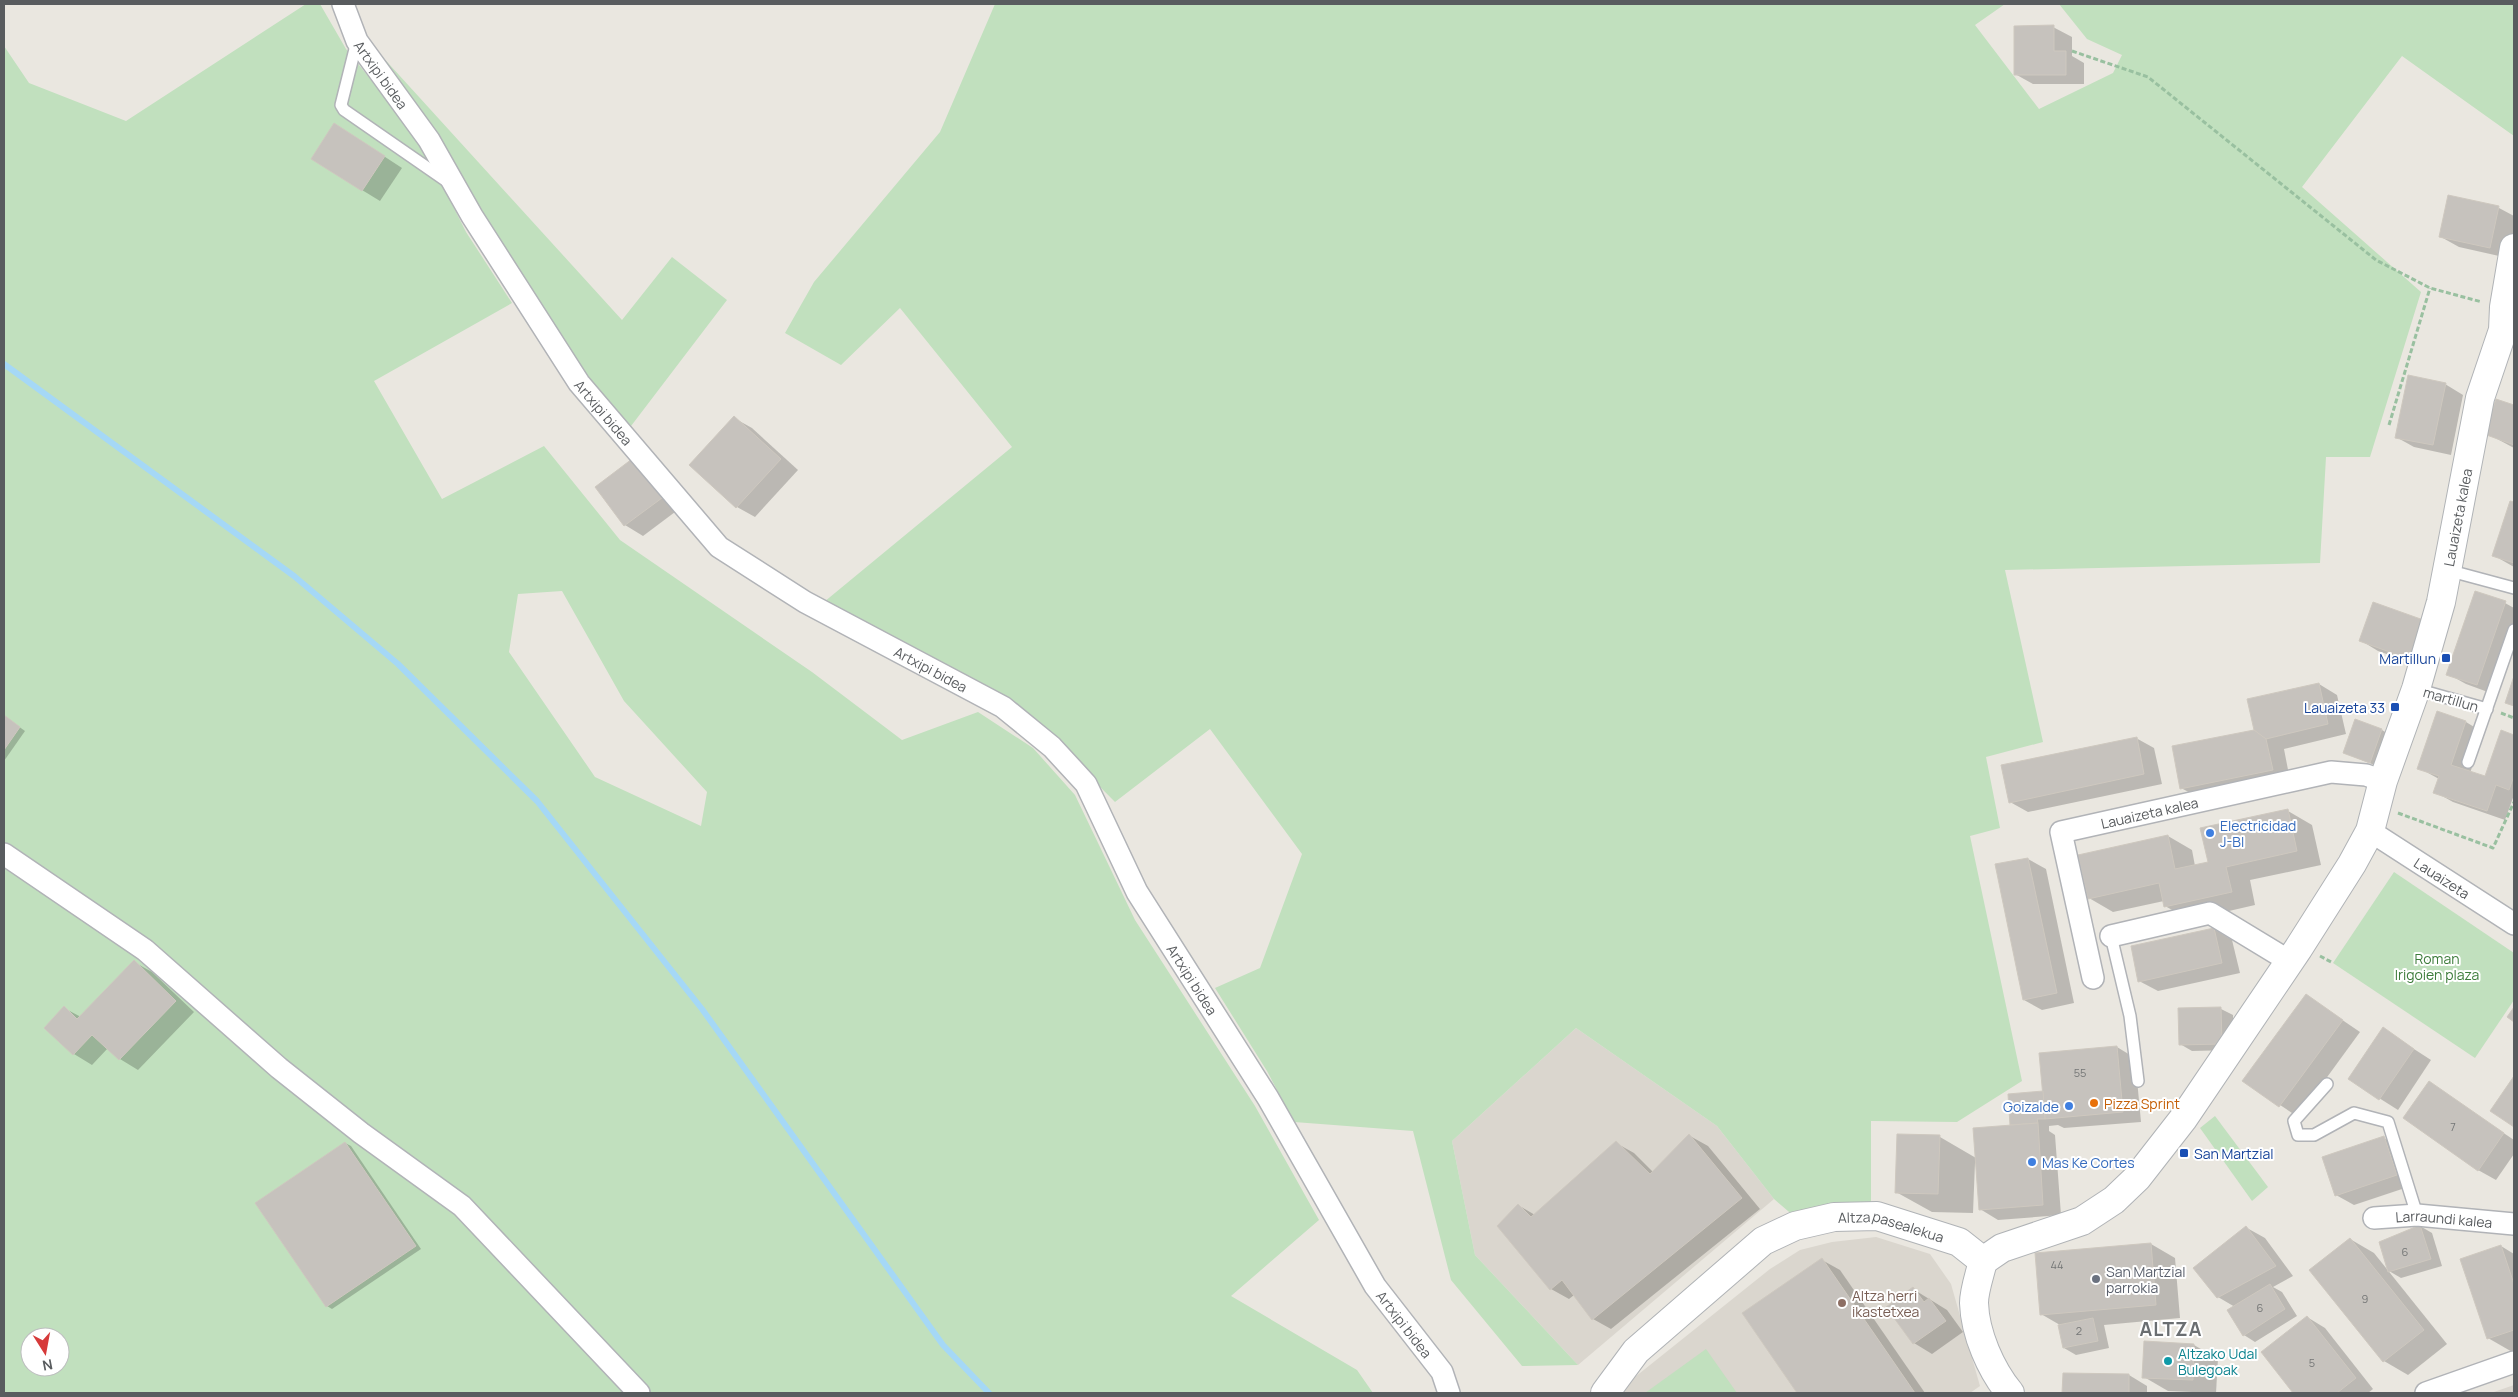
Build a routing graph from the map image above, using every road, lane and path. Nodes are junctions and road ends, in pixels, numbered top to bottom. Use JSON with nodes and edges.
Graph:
{"nodes":[{"id":1,"x":342,"y":4,"type":"edge"},
{"id":2,"x":357,"y":41,"type":"junction"},
{"id":3,"x":2072,"y":51,"type":"dead end"},
{"id":4,"x":453,"y":185,"type":"junction"},
{"id":5,"x":2514,"y":248,"type":"edge"},
{"id":6,"x":2430,"y":288,"type":"junction"},
{"id":7,"x":2507,"y":323,"type":"edge"},
{"id":8,"x":2389,"y":425,"type":"dead end"},
{"id":9,"x":2447,"y":570,"type":"junction"},
{"id":10,"x":2514,"y":588,"type":"edge"},
{"id":11,"x":2514,"y":630,"type":"edge"},
{"id":12,"x":2416,"y":689,"type":"junction"},
{"id":13,"x":2487,"y":709,"type":"junction"},
{"id":14,"x":2468,"y":762,"type":"dead end"},
{"id":15,"x":2383,"y":781,"type":"junction"},
{"id":16,"x":2514,"y":802,"type":"edge"},
{"id":17,"x":2398,"y":813,"type":"dead end"},
{"id":18,"x":2370,"y":831,"type":"junction"},
{"id":19,"x":4,"y":854,"type":"edge"},
{"id":20,"x":2514,"y":924,"type":"edge"},
{"id":21,"x":2110,"y":936,"type":"joint"},
{"id":22,"x":2316,"y":953,"type":"dead end"},
{"id":23,"x":2289,"y":961,"type":"junction"},
{"id":24,"x":2333,"y":963,"type":"dead end"},
{"id":25,"x":2093,"y":978,"type":"dead end"},
{"id":26,"x":2138,"y":1081,"type":"dead end"},
{"id":27,"x":2327,"y":1084,"type":"dead end"},
{"id":28,"x":2417,"y":1215,"type":"junction"},
{"id":29,"x":2374,"y":1218,"type":"dead end"},
{"id":30,"x":2514,"y":1224,"type":"edge"},
{"id":31,"x":1983,"y":1260,"type":"junction"},
{"id":32,"x":2514,"y":1362,"type":"edge"},
{"id":33,"x":639,"y":1393,"type":"edge"},
{"id":34,"x":1449,"y":1393,"type":"edge"},
{"id":35,"x":1605,"y":1393,"type":"edge"},
{"id":36,"x":2010,"y":1393,"type":"edge"},
{"id":37,"x":2426,"y":1393,"type":"edge"}],
"edges":[{"from":1,"to":2,"type":"street","name":"Artxipi bidea"},
{"from":2,"to":4,"type":"street","name":"Artxipi bidea"},
{"from":2,"to":4,"type":"lane"},
{"from":3,"to":6,"type":"path"},
{"from":4,"to":34,"type":"street","name":"Artxipi bidea"},
{"from":5,"to":7,"type":"street","name":"Lauaizeta kalea"},
{"from":6,"to":7,"type":"path"},
{"from":6,"to":8,"type":"path"},
{"from":7,"to":9,"type":"street","name":"Lauaizeta kalea"},
{"from":9,"to":10,"type":"lane"},
{"from":9,"to":12,"type":"street","name":"Lauaizeta kalea"},
{"from":11,"to":13,"type":"lane","name":"martillun"},
{"from":12,"to":13,"type":"lane","name":"martillun"},
{"from":12,"to":15,"type":"street","name":"Lauaizeta kalea"},
{"from":13,"to":14,"type":"lane","name":"martillun"},
{"from":15,"to":18,"type":"street","name":"Lauaizeta kalea"},
{"from":15,"to":25,"type":"street","name":"Lauaizeta kalea"},
{"from":16,"to":17,"type":"path"},
{"from":18,"to":20,"type":"street","name":"Lauaizeta"},
{"from":18,"to":23,"type":"street","name":"Lauaizeta kalea"},
{"from":19,"to":33,"type":"street"},
{"from":21,"to":23,"type":"street"},
{"from":21,"to":26,"type":"lane"},
{"from":22,"to":24,"type":"path"},
{"from":23,"to":31,"type":"street","name":"Lauaizeta kalea"},
{"from":27,"to":28,"type":"lane"},
{"from":28,"to":29,"type":"street","name":"Larraundi kalea"},
{"from":28,"to":30,"type":"street","name":"Larraundi kalea"},
{"from":31,"to":35,"type":"street","name":"Altza pasealekua"},
{"from":31,"to":36,"type":"street"},
{"from":32,"to":37,"type":"street"}]}
